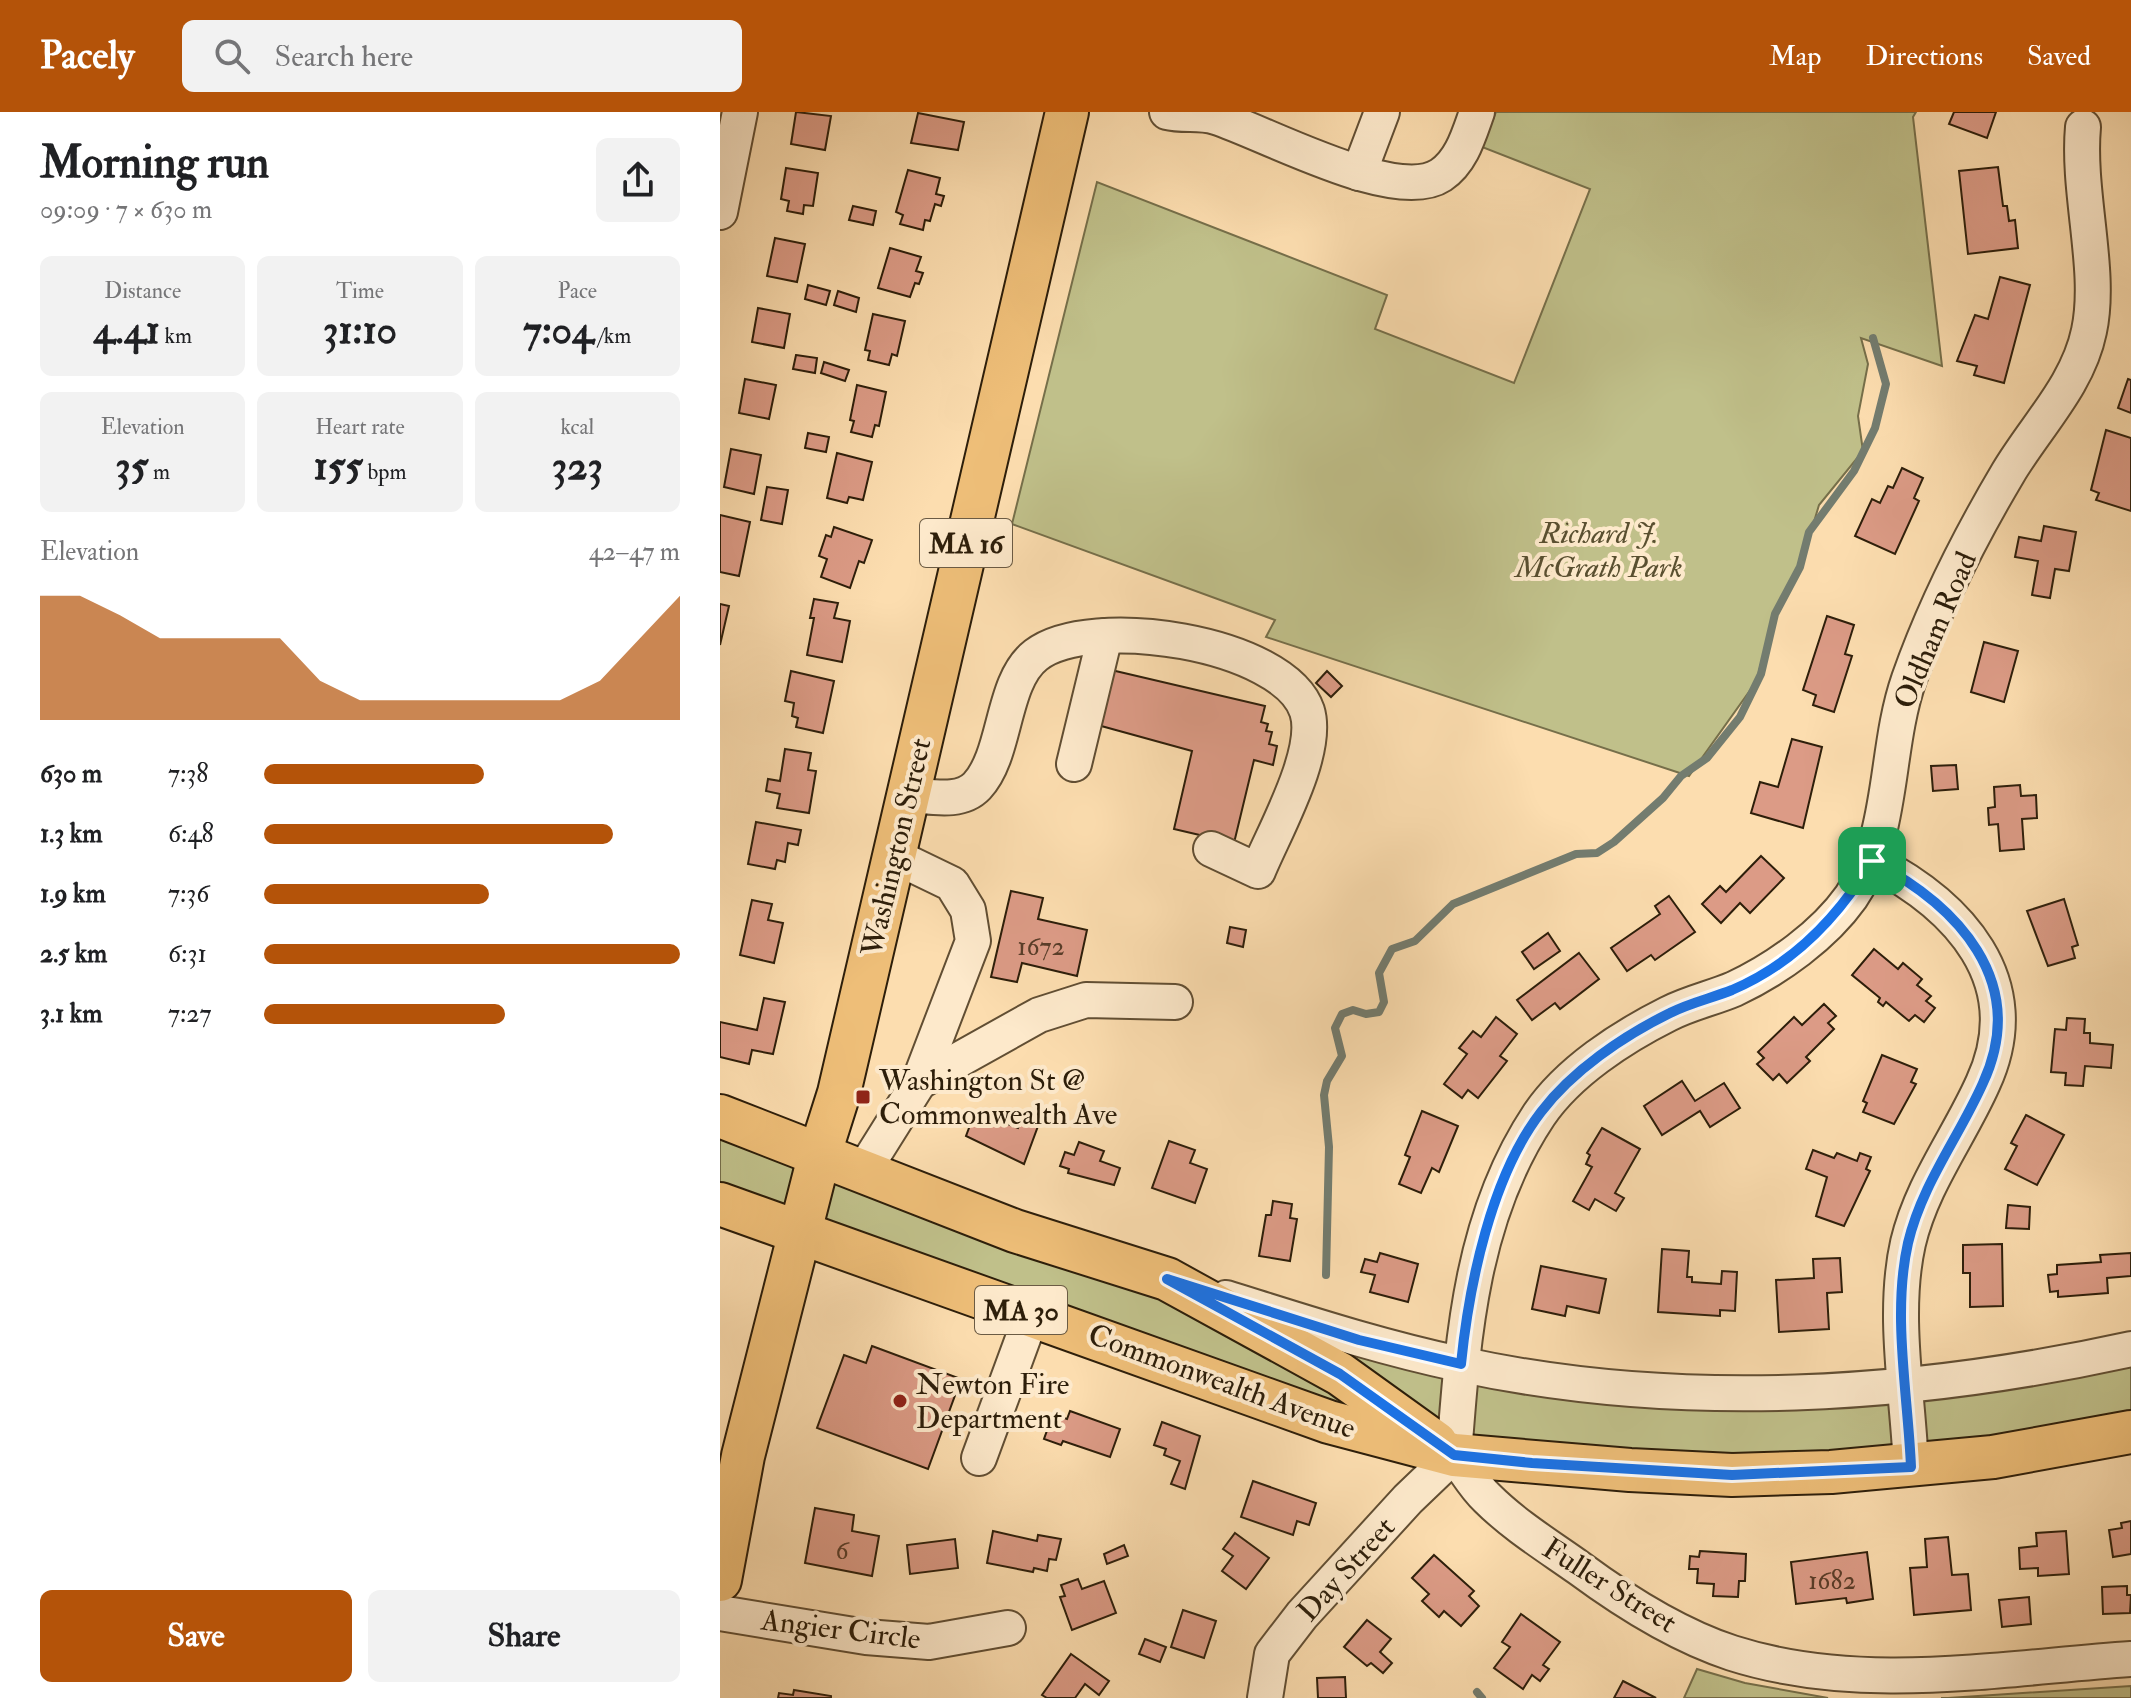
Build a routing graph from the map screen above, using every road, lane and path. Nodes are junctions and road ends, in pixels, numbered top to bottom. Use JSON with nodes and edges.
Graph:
{"nodes":[{"id":1,"x":740,"y":112,"type":"edge"},
{"id":2,"x":1067,"y":112,"type":"edge"},
{"id":3,"x":1167,"y":112,"type":"edge"},
{"id":4,"x":1382,"y":112,"type":"edge"},
{"id":5,"x":1477,"y":112,"type":"edge"},
{"id":6,"x":2083,"y":127,"type":"dead end"},
{"id":7,"x":1359,"y":173,"type":"junction"},
{"id":8,"x":720,"y":212,"type":"edge"},
{"id":9,"x":1105,"y":636,"type":"junction"},
{"id":10,"x":1074,"y":764,"type":"dead end"},
{"id":11,"x":907,"y":795,"type":"junction"},
{"id":12,"x":1211,"y":849,"type":"dead end"},
{"id":13,"x":894,"y":856,"type":"junction"},
{"id":14,"x":1872,"y":861,"type":"junction"},
{"id":15,"x":1175,"y":1002,"type":"dead end"},
{"id":16,"x":919,"y":1082,"type":"junction"},
{"id":17,"x":720,"y":1116,"type":"edge"},
{"id":18,"x":820,"y":1153,"type":"junction"},
{"id":19,"x":862,"y":1173,"type":"junction"},
{"id":20,"x":720,"y":1204,"type":"edge"},
{"id":21,"x":801,"y":1231,"type":"junction"},
{"id":22,"x":1167,"y":1279,"type":"junction"},
{"id":23,"x":1032,"y":1314,"type":"junction"},
{"id":24,"x":2131,"y":1349,"type":"edge"},
{"id":25,"x":1461,"y":1364,"type":"junction"},
{"id":26,"x":1907,"y":1386,"type":"junction"},
{"id":27,"x":2131,"y":1432,"type":"edge"},
{"id":28,"x":1454,"y":1455,"type":"junction"},
{"id":29,"x":979,"y":1458,"type":"dead end"},
{"id":30,"x":1911,"y":1467,"type":"junction"},
{"id":31,"x":728,"y":1494,"type":"edge"},
{"id":32,"x":720,"y":1580,"type":"edge"},
{"id":33,"x":720,"y":1613,"type":"edge"},
{"id":34,"x":1008,"y":1628,"type":"dead end"},
{"id":35,"x":2131,"y":1659,"type":"edge"},
{"id":36,"x":1265,"y":1698,"type":"edge"}],
"edges":[{"from":1,"to":8,"type":"street"},
{"from":2,"to":11,"type":"main road","name":"Washington Street","number":"MA 16"},
{"from":3,"to":7,"type":"street"},
{"from":4,"to":7,"type":"street"},
{"from":5,"to":7,"type":"street"},
{"from":6,"to":14,"type":"street","name":"Oldham Road"},
{"from":9,"to":10,"type":"street"},
{"from":9,"to":11,"type":"street"},
{"from":9,"to":12,"type":"street"},
{"from":11,"to":13,"type":"main road","name":"Washington Street","number":"MA 16"},
{"from":13,"to":16,"type":"street"},
{"from":13,"to":18,"type":"main road","name":"Washington Street","number":"MA 16"},
{"from":14,"to":25,"type":"street","name":"Oldham Road"},
{"from":14,"to":26,"type":"street"},
{"from":15,"to":16,"type":"street"},
{"from":16,"to":19,"type":"street"},
{"from":17,"to":18,"type":"main road","name":"Commonwealth Avenue","number":"MA 30"},
{"from":18,"to":19,"type":"main road","name":"Commonwealth Avenue","number":"MA 30"},
{"from":18,"to":21,"type":"main road","name":"Washington Street","number":"MA 16"},
{"from":19,"to":22,"type":"main road","name":"Commonwealth Avenue","number":"MA 30"},
{"from":20,"to":21,"type":"main road","name":"Commonwealth Avenue","number":"MA 30"},
{"from":21,"to":23,"type":"main road","name":"Commonwealth Avenue","number":"MA 30"},
{"from":21,"to":31,"type":"main road","name":"Washington Street","number":"MA 16"},
{"from":22,"to":25,"type":"street","name":"Commonwealth Avenue"},
{"from":22,"to":28,"type":"main road","name":"Commonwealth Avenue","number":"MA 30"},
{"from":23,"to":28,"type":"main road","name":"Commonwealth Avenue","number":"MA 30"},
{"from":23,"to":29,"type":"street"},
{"from":24,"to":26,"type":"street","name":"Commonwealth Avenue"},
{"from":25,"to":26,"type":"street","name":"Commonwealth Avenue"},
{"from":25,"to":28,"type":"street","name":"Oldham Road"},
{"from":26,"to":30,"type":"street"},
{"from":27,"to":30,"type":"main road","name":"Commonwealth Avenue","number":"MA 30"},
{"from":28,"to":30,"type":"main road","name":"Commonwealth Avenue","number":"MA 30"},
{"from":28,"to":35,"type":"street","name":"Fuller Street"},
{"from":28,"to":36,"type":"street","name":"Day Street"},
{"from":31,"to":32,"type":"main road","name":"Washington Street","number":"MA 16"},
{"from":33,"to":34,"type":"street","name":"Angier Circle"}]}
